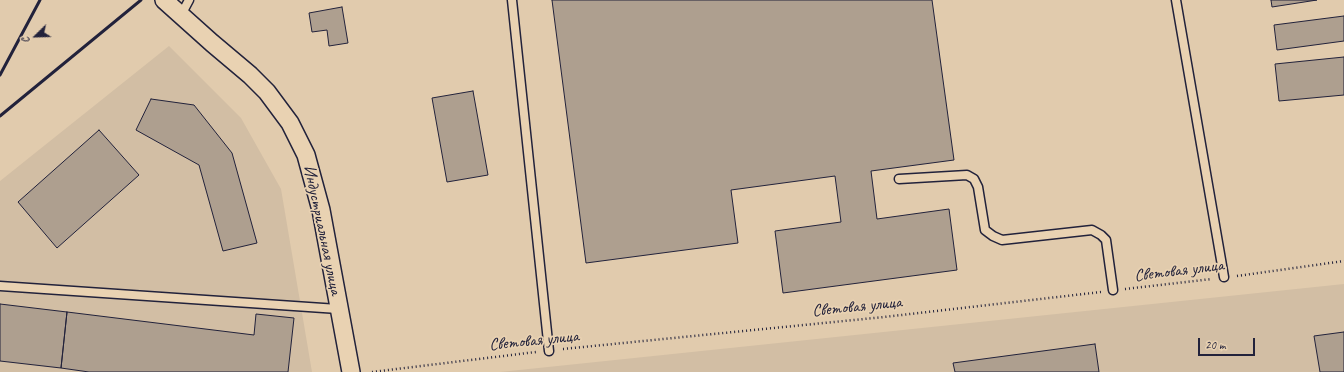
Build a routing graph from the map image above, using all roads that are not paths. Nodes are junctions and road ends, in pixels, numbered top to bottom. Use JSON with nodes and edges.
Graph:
{"nodes":[{"id":1,"x":164,"y":0,"type":"edge"},
{"id":2,"x":189,"y":0,"type":"edge"},
{"id":3,"x":512,"y":0,"type":"edge"},
{"id":4,"x":1176,"y":0,"type":"edge"},
{"id":5,"x":180,"y":15,"type":"junction"},
{"id":6,"x":899,"y":179,"type":"dead end"},
{"id":7,"x":1224,"y":277,"type":"road end"},
{"id":8,"x":0,"y":286,"type":"edge"},
{"id":9,"x":1113,"y":290,"type":"road end"},
{"id":10,"x":338,"y":309,"type":"junction"},
{"id":11,"x":549,"y":351,"type":"road end"},
{"id":12,"x":351,"y":372,"type":"edge"}],
"edges":[{"from":1,"to":5,"type":"street","name":"Индустриальная улица"},
{"from":2,"to":5,"type":"lane"},
{"from":3,"to":11,"type":"lane"},
{"from":4,"to":7,"type":"lane"},
{"from":5,"to":10,"type":"street","name":"Индустриальная улица"},
{"from":6,"to":9,"type":"lane"},
{"from":8,"to":10,"type":"lane"},
{"from":10,"to":12,"type":"street","name":"Индустриальная улица"}]}
